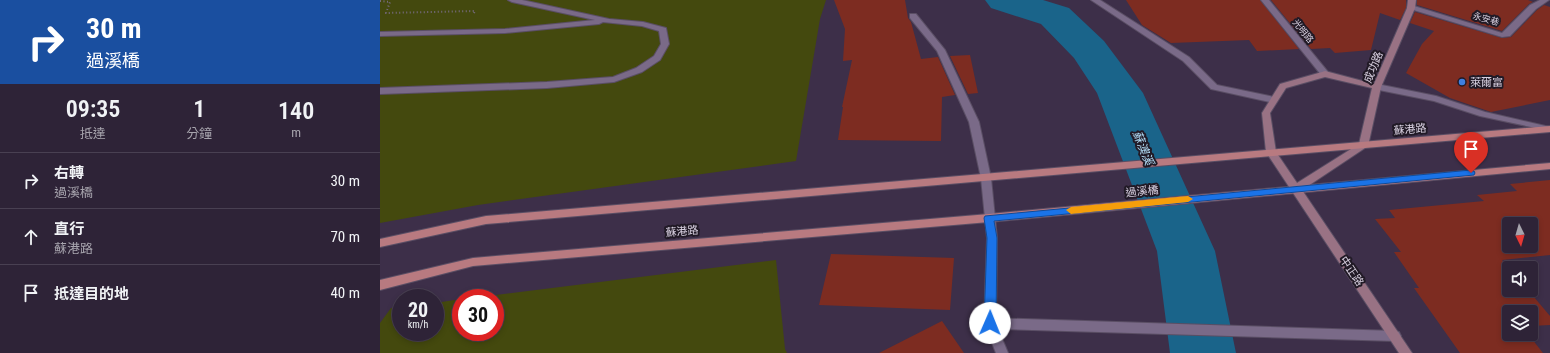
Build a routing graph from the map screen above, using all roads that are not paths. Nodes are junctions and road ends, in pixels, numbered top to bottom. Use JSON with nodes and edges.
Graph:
{"nodes":[{"id":1,"x":512,"y":0,"type":"edge"},
{"id":2,"x":1095,"y":0,"type":"edge"},
{"id":3,"x":1265,"y":0,"type":"edge"},
{"id":4,"x":1545,"y":0,"type":"edge"},
{"id":5,"x":1411,"y":4,"type":"edge"},
{"id":6,"x":913,"y":16,"type":"dead end"},
{"id":7,"x":609,"y":21,"type":"junction"},
{"id":8,"x":380,"y":34,"type":"edge"},
{"id":9,"x":1325,"y":74,"type":"junction"},
{"id":10,"x":1377,"y":87,"type":"junction"},
{"id":11,"x":380,"y":91,"type":"edge"},
{"id":12,"x":1274,"y":100,"type":"junction"},
{"id":13,"x":1549,"y":129,"type":"edge"},
{"id":14,"x":1363,"y":146,"type":"junction"},
{"id":15,"x":1271,"y":152,"type":"junction"},
{"id":16,"x":1550,"y":166,"type":"edge"},
{"id":17,"x":986,"y":178,"type":"junction"},
{"id":18,"x":1297,"y":188,"type":"junction"},
{"id":19,"x":989,"y":218,"type":"junction"},
{"id":20,"x":380,"y":242,"type":"edge"},
{"id":21,"x":380,"y":285,"type":"edge"},
{"id":22,"x":990,"y":323,"type":"junction"},
{"id":23,"x":1395,"y":336,"type":"junction"},
{"id":24,"x":1002,"y":353,"type":"edge"},
{"id":25,"x":1406,"y":353,"type":"edge"}],
"edges":[{"from":1,"to":7,"type":"street"},
{"from":2,"to":12,"type":"street"},
{"from":3,"to":9,"type":"street","name":"光明路"},
{"from":4,"to":5,"type":"street","name":"永安巷"},
{"from":5,"to":10,"type":"street","name":"成功路"},
{"from":6,"to":17,"type":"street"},
{"from":7,"to":8,"type":"street"},
{"from":7,"to":11,"type":"street"},
{"from":9,"to":10,"type":"street"},
{"from":9,"to":12,"type":"street"},
{"from":10,"to":13,"type":"street"},
{"from":10,"to":14,"type":"street","name":"成功路"},
{"from":12,"to":15,"type":"street"},
{"from":13,"to":14,"type":"main road","name":"蘇港路"},
{"from":14,"to":15,"type":"main road","name":"蘇港路"},
{"from":14,"to":18,"type":"street"},
{"from":15,"to":17,"type":"main road"},
{"from":15,"to":18,"type":"street","name":"中正路"},
{"from":16,"to":18,"type":"main road"},
{"from":17,"to":19,"type":"street"},
{"from":17,"to":20,"type":"main road"},
{"from":18,"to":19,"type":"main road","name":"過溪橋"},
{"from":18,"to":23,"type":"street","name":"中正路"},
{"from":19,"to":21,"type":"main road","name":"蘇港路"},
{"from":19,"to":22,"type":"street"},
{"from":22,"to":23,"type":"street"},
{"from":22,"to":24,"type":"street"},
{"from":23,"to":25,"type":"street","name":"中正路"}]}
